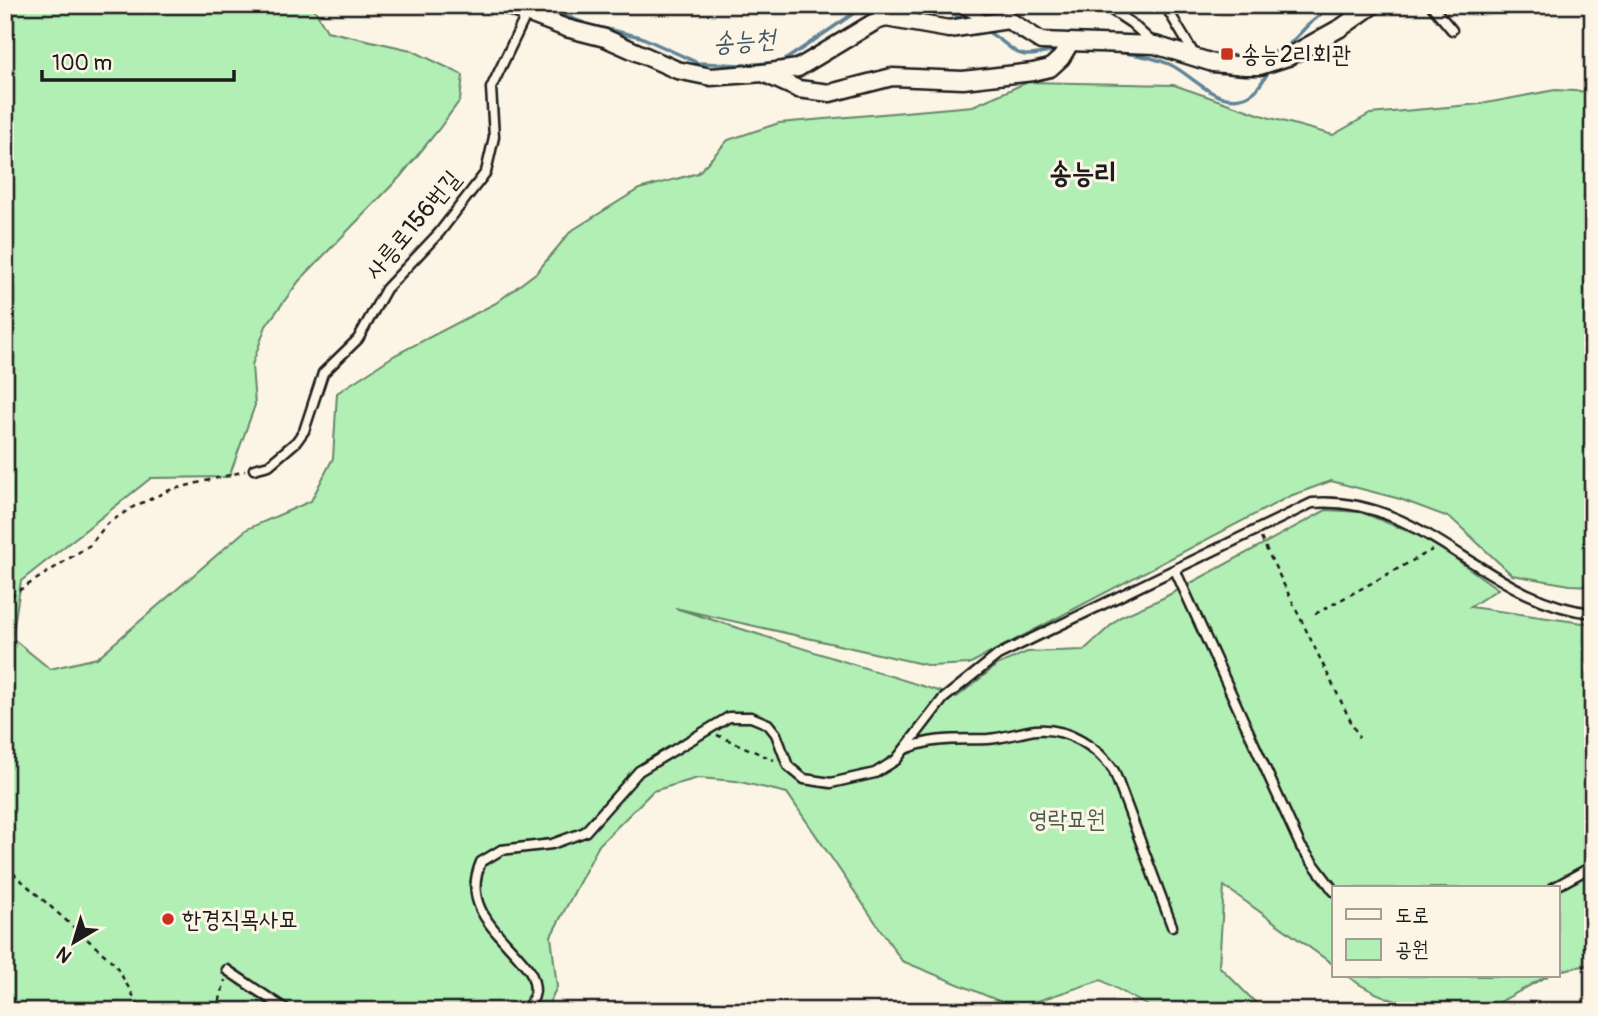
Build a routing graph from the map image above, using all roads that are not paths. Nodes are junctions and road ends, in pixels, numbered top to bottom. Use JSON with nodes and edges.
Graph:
{"nodes":[{"id":1,"x":506,"y":5,"type":"edge"},
{"id":2,"x":957,"y":5,"type":"edge"},
{"id":3,"x":1104,"y":5,"type":"edge"},
{"id":4,"x":1165,"y":5,"type":"edge"},
{"id":5,"x":1373,"y":5,"type":"edge"},
{"id":6,"x":1431,"y":5,"type":"edge"},
{"id":7,"x":527,"y":13,"type":"junction"},
{"id":8,"x":984,"y":22,"type":"junction"},
{"id":9,"x":1452,"y":30,"type":"dead end"},
{"id":10,"x":1070,"y":43,"type":"junction"},
{"id":11,"x":1155,"y":45,"type":"junction"},
{"id":12,"x":1198,"y":59,"type":"junction"},
{"id":13,"x":763,"y":73,"type":"junction"},
{"id":14,"x":254,"y":469,"type":"road end"},
{"id":15,"x":1175,"y":572,"type":"junction"},
{"id":16,"x":1593,"y":613,"type":"edge"},
{"id":17,"x":905,"y":749,"type":"junction"},
{"id":18,"x":1593,"y":866,"type":"edge"},
{"id":19,"x":1557,"y":886,"type":"edge"},
{"id":20,"x":1332,"y":888,"type":"edge"},
{"id":21,"x":1172,"y":926,"type":"dead end"},
{"id":22,"x":228,"y":970,"type":"road end"},
{"id":23,"x":288,"y":1011,"type":"edge"},
{"id":24,"x":523,"y":1011,"type":"edge"}],
"edges":[{"from":1,"to":7,"type":"street"},
{"from":2,"to":8,"type":"lane"},
{"from":3,"to":11,"type":"lane"},
{"from":4,"to":12,"type":"lane"},
{"from":5,"to":12,"type":"street"},
{"from":6,"to":9,"type":"lane"},
{"from":7,"to":13,"type":"street"},
{"from":7,"to":14,"type":"lane","name":"사릉로156번길"},
{"from":8,"to":10,"type":"street"},
{"from":8,"to":13,"type":"street"},
{"from":10,"to":11,"type":"street"},
{"from":10,"to":13,"type":"street"},
{"from":11,"to":12,"type":"street"},
{"from":15,"to":16,"type":"lane"},
{"from":15,"to":17,"type":"lane"},
{"from":15,"to":20,"type":"lane"},
{"from":17,"to":21,"type":"lane"},
{"from":17,"to":24,"type":"lane"},
{"from":18,"to":19,"type":"lane"},
{"from":22,"to":23,"type":"lane"}]}
